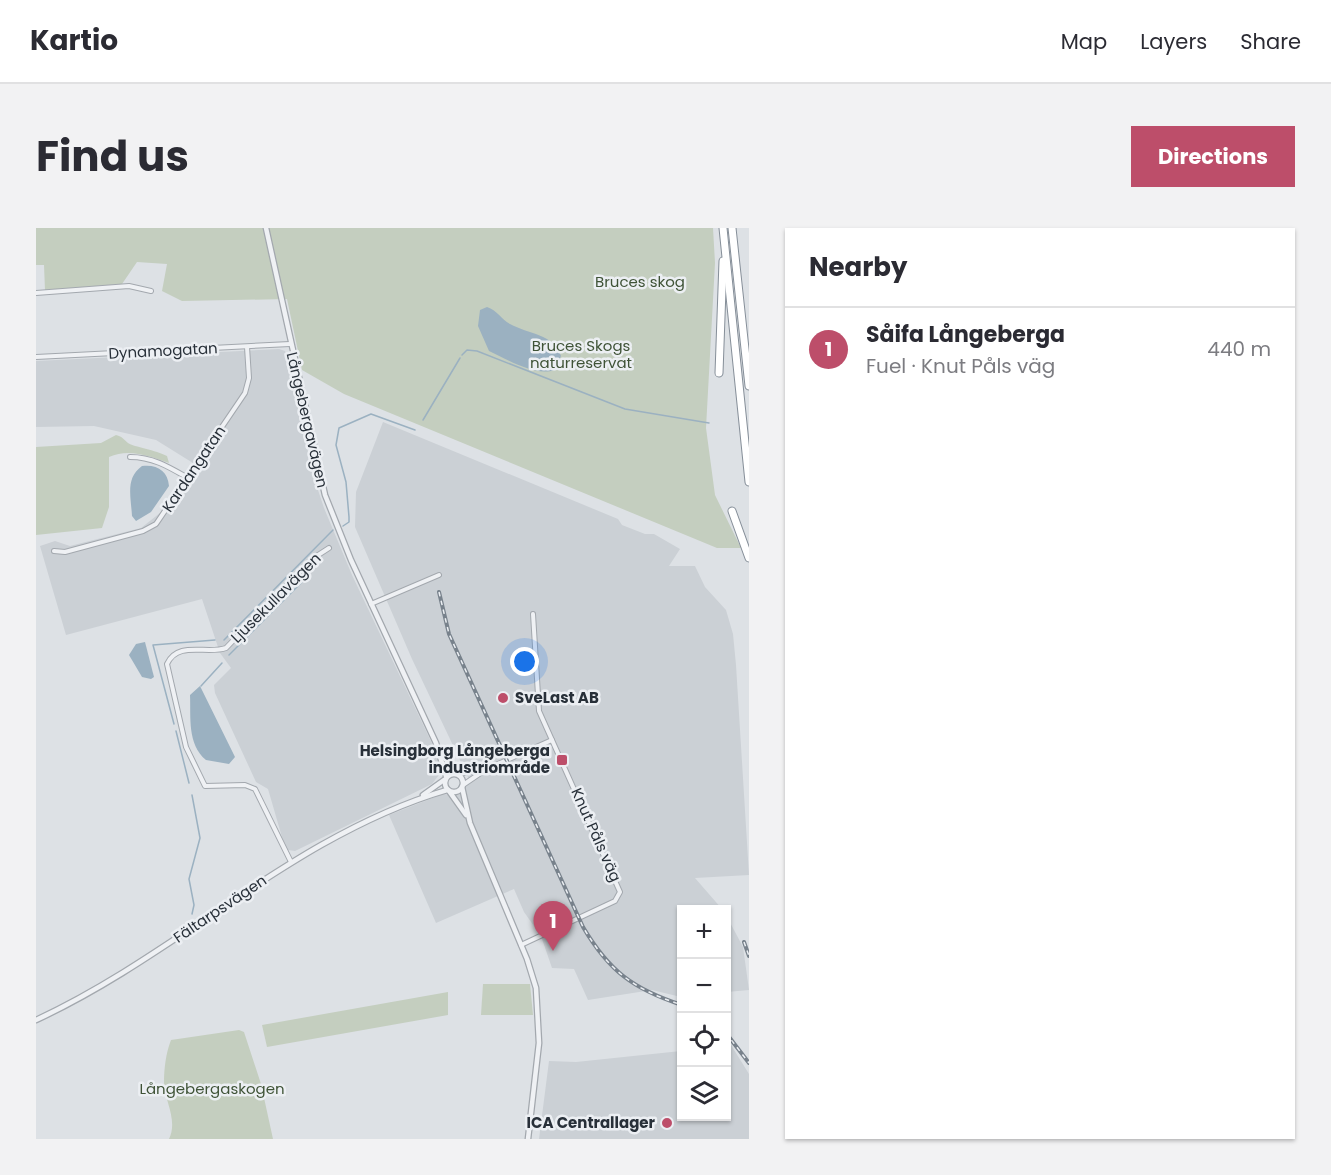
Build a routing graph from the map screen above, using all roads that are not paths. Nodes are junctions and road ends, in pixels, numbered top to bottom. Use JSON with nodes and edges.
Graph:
{"nodes":[{"id":1,"x":266,"y":228,"type":"edge"},
{"id":2,"x":732,"y":228,"type":"edge"},
{"id":3,"x":724,"y":230,"type":"edge"},
{"id":4,"x":151,"y":291,"type":"dead end"},
{"id":5,"x":36,"y":293,"type":"edge"},
{"id":6,"x":290,"y":344,"type":"junction"},
{"id":7,"x":247,"y":347,"type":"junction"},
{"id":8,"x":36,"y":357,"type":"edge"},
{"id":9,"x":719,"y":373,"type":"dead end"},
{"id":10,"x":749,"y":386,"type":"edge"},
{"id":11,"x":130,"y":457,"type":"dead end"},
{"id":12,"x":188,"y":478,"type":"junction"},
{"id":13,"x":749,"y":483,"type":"edge"},
{"id":14,"x":732,"y":512,"type":"dead end"},
{"id":15,"x":329,"y":548,"type":"dead end"},
{"id":16,"x":54,"y":551,"type":"dead end"},
{"id":17,"x":749,"y":558,"type":"edge"},
{"id":18,"x":439,"y":575,"type":"dead end"},
{"id":19,"x":371,"y":604,"type":"junction"},
{"id":20,"x":533,"y":614,"type":"dead end"},
{"id":21,"x":552,"y":740,"type":"junction"},
{"id":22,"x":436,"y":743,"type":"junction"},
{"id":23,"x":489,"y":768,"type":"junction"},
{"id":24,"x":457,"y":774,"type":"junction"},
{"id":25,"x":445,"y":778,"type":"junction"},
{"id":26,"x":462,"y":786,"type":"junction"},
{"id":27,"x":448,"y":790,"type":"junction"},
{"id":28,"x":408,"y":803,"type":"junction"},
{"id":29,"x":470,"y":823,"type":"junction"},
{"id":30,"x":291,"y":862,"type":"junction"},
{"id":31,"x":521,"y":945,"type":"junction"},
{"id":32,"x":36,"y":1020,"type":"edge"},
{"id":33,"x":528,"y":1139,"type":"edge"}],
"edges":[{"from":1,"to":6,"type":"street","name":"Långebergavägen"},
{"from":2,"to":10,"type":"highway"},
{"from":3,"to":9,"type":"highway"},
{"from":3,"to":13,"type":"highway"},
{"from":4,"to":5,"type":"street"},
{"from":6,"to":7,"type":"street","name":"Dynamogatan"},
{"from":6,"to":19,"type":"street","name":"Långebergavägen"},
{"from":7,"to":8,"type":"street","name":"Dynamogatan"},
{"from":7,"to":12,"type":"street","name":"Kardangatan"},
{"from":11,"to":12,"type":"street"},
{"from":12,"to":16,"type":"street","name":"Kardangatan"},
{"from":14,"to":17,"type":"highway"},
{"from":15,"to":30,"type":"street","name":"Ljusekullavägen"},
{"from":18,"to":19,"type":"street"},
{"from":19,"to":22,"type":"street","name":"Långebergavägen"},
{"from":20,"to":21,"type":"street","name":"Knut Påls väg"},
{"from":21,"to":23,"type":"street"},
{"from":21,"to":31,"type":"street","name":"Knut Påls väg"},
{"from":22,"to":24,"type":"street","name":"Långebergavägen"},
{"from":22,"to":25,"type":"street","name":"Långebergavägen"},
{"from":23,"to":24,"type":"street"},
{"from":23,"to":26,"type":"street"},
{"from":24,"to":25,"type":"street"},
{"from":24,"to":26,"type":"street","name":"Långebergavägen"},
{"from":25,"to":27,"type":"street","name":"Långebergavägen"},
{"from":25,"to":28,"type":"street","name":"Fältarpsvägen"},
{"from":26,"to":27,"type":"street","name":"Fältarpsvägen"},
{"from":26,"to":29,"type":"street"},
{"from":27,"to":28,"type":"street","name":"Fältarpsvägen"},
{"from":27,"to":29,"type":"street"},
{"from":28,"to":30,"type":"street","name":"Fältarpsvägen"},
{"from":29,"to":31,"type":"street"},
{"from":30,"to":32,"type":"street","name":"Fältarpsvägen"},
{"from":31,"to":33,"type":"street"}]}
